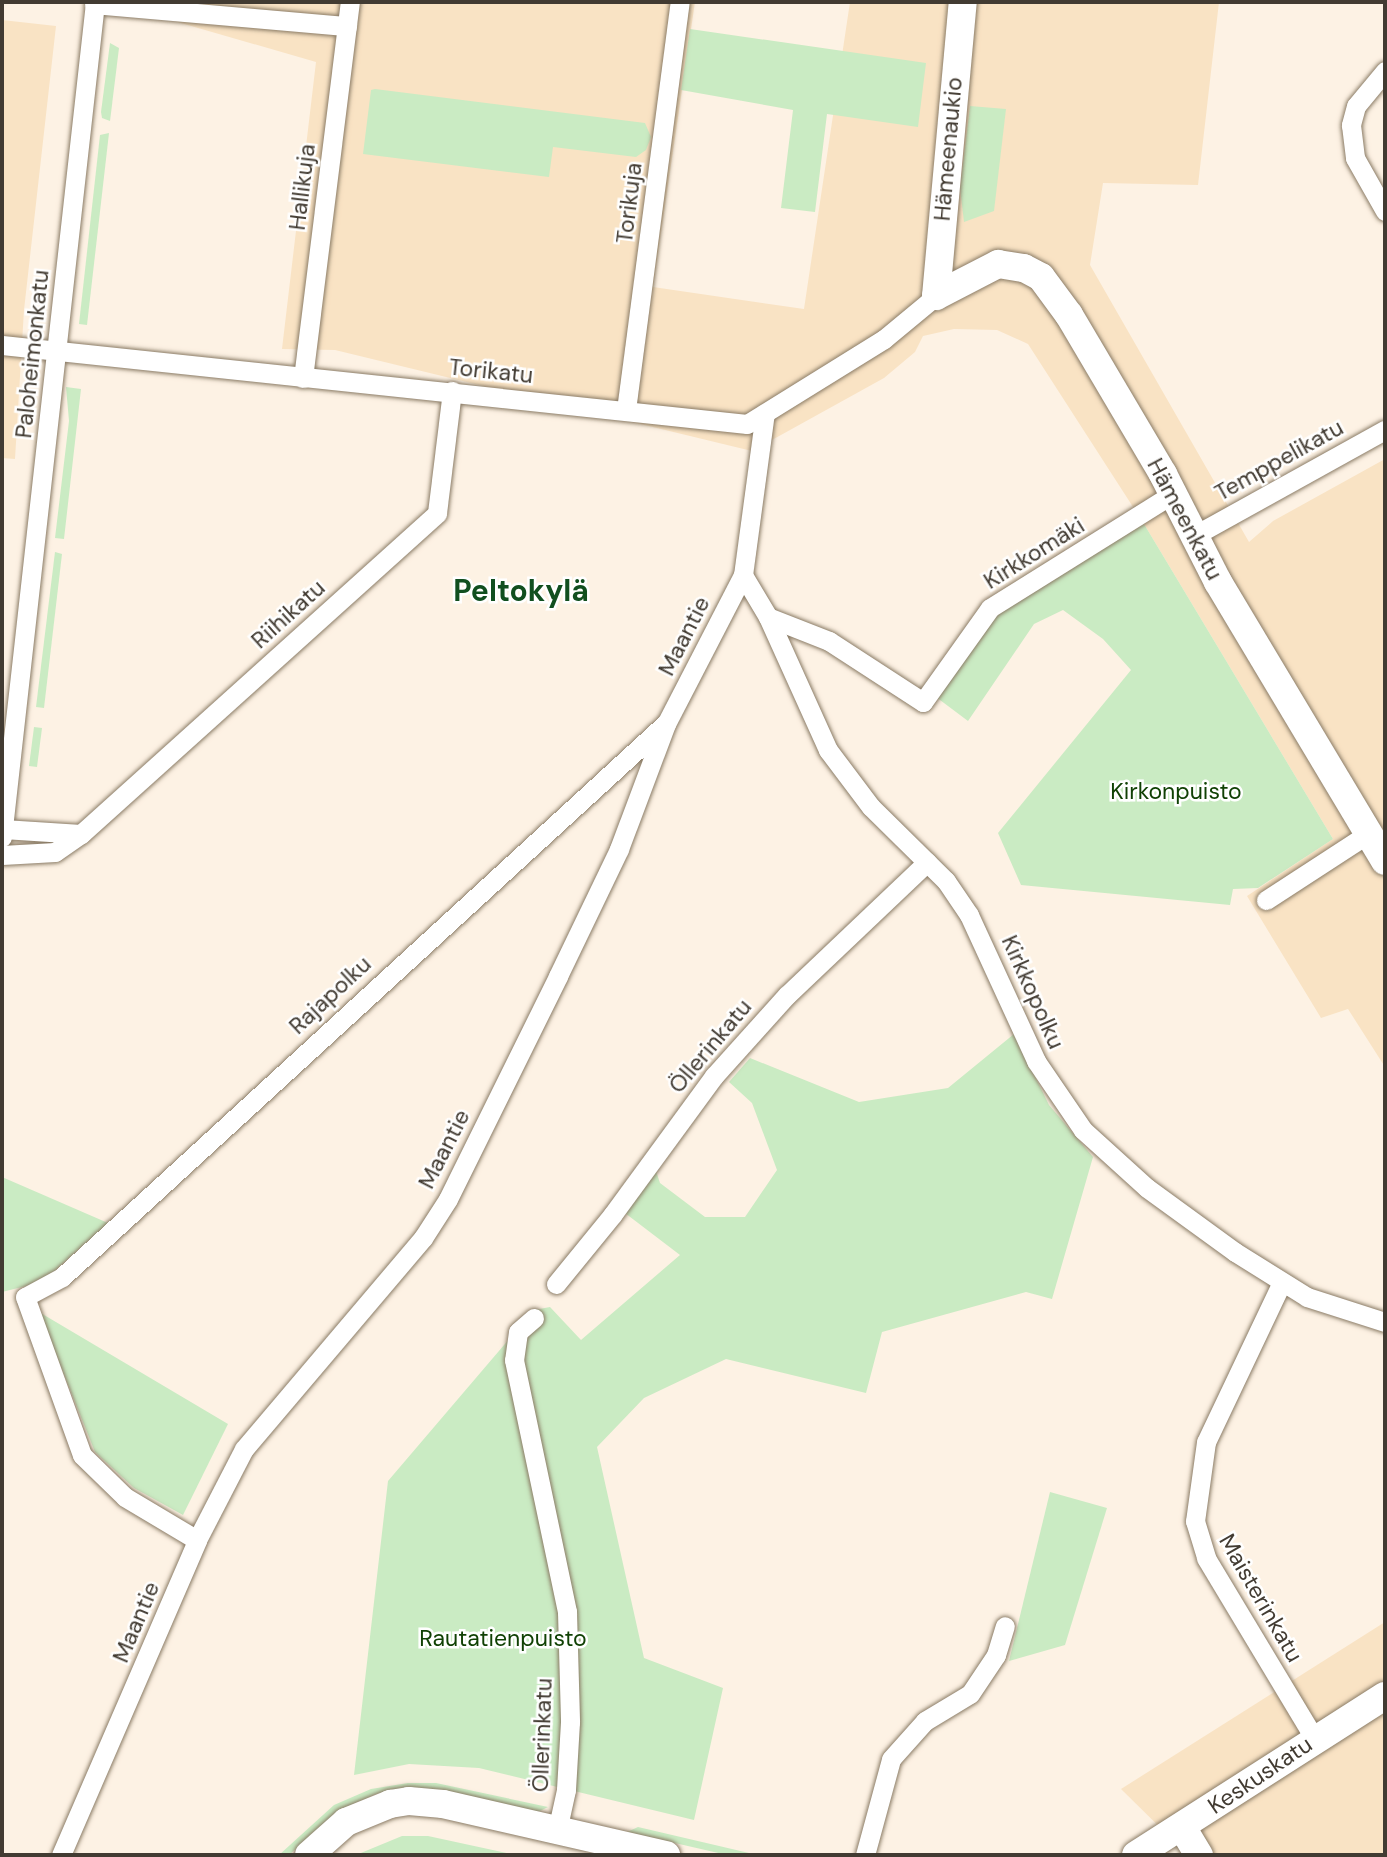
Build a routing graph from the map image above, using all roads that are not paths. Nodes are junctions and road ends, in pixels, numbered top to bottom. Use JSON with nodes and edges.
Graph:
{"nodes":[{"id":1,"x":350,"y":2,"type":"edge"},
{"id":2,"x":680,"y":2,"type":"edge"},
{"id":3,"x":963,"y":2,"type":"edge"},
{"id":4,"x":94,"y":3,"type":"edge"},
{"id":5,"x":347,"y":26,"type":"junction"},
{"id":6,"x":1385,"y":71,"type":"edge"},
{"id":7,"x":1385,"y":211,"type":"edge"},
{"id":8,"x":936,"y":296,"type":"junction"},
{"id":9,"x":2,"y":345,"type":"edge"},
{"id":10,"x":57,"y":351,"type":"junction"},
{"id":11,"x":303,"y":378,"type":"junction"},
{"id":12,"x":452,"y":391,"type":"junction"},
{"id":13,"x":626,"y":410,"type":"junction"},
{"id":14,"x":765,"y":413,"type":"junction"},
{"id":15,"x":1385,"y":430,"type":"edge"},
{"id":16,"x":1174,"y":493,"type":"junction"},
{"id":17,"x":1197,"y":534,"type":"junction"},
{"id":18,"x":743,"y":575,"type":"junction"},
{"id":19,"x":768,"y":617,"type":"junction"},
{"id":20,"x":666,"y":724,"type":"junction"},
{"id":21,"x":3,"y":833,"type":"edge"},
{"id":22,"x":1369,"y":833,"type":"junction"},
{"id":23,"x":81,"y":834,"type":"junction"},
{"id":24,"x":2,"y":855,"type":"edge"},
{"id":25,"x":1385,"y":861,"type":"edge"},
{"id":26,"x":927,"y":862,"type":"junction"},
{"id":27,"x":1266,"y":900,"type":"dead end"},
{"id":28,"x":1282,"y":1282,"type":"junction"},
{"id":29,"x":556,"y":1284,"type":"dead end"},
{"id":30,"x":534,"y":1318,"type":"dead end"},
{"id":31,"x":1385,"y":1322,"type":"edge"},
{"id":32,"x":197,"y":1540,"type":"junction"},
{"id":33,"x":1005,"y":1626,"type":"dead end"},
{"id":34,"x":1385,"y":1696,"type":"edge"},
{"id":35,"x":1314,"y":1738,"type":"junction"},
{"id":36,"x":1182,"y":1827,"type":"junction"},
{"id":37,"x":557,"y":1832,"type":"junction"},
{"id":38,"x":61,"y":1855,"type":"edge"},
{"id":39,"x":309,"y":1855,"type":"edge"},
{"id":40,"x":666,"y":1855,"type":"edge"},
{"id":41,"x":865,"y":1855,"type":"edge"},
{"id":42,"x":1136,"y":1855,"type":"edge"},
{"id":43,"x":1199,"y":1855,"type":"edge"}],
"edges":[{"from":1,"to":5,"type":"street","name":"Hallikuja"},
{"from":2,"to":13,"type":"street","name":"Torikuja"},
{"from":3,"to":8,"type":"street","name":"Hämeenaukio"},
{"from":4,"to":5,"type":"street"},
{"from":4,"to":10,"type":"street","name":"Paloheimonkatu"},
{"from":5,"to":11,"type":"street","name":"Hallikuja"},
{"from":6,"to":7,"type":"street"},
{"from":8,"to":14,"type":"street","name":"Torikatu"},
{"from":8,"to":16,"type":"street","name":"Hämeenkatu"},
{"from":9,"to":10,"type":"street","name":"Torikatu"},
{"from":10,"to":11,"type":"street","name":"Torikatu"},
{"from":10,"to":21,"type":"street","name":"Paloheimonkatu"},
{"from":11,"to":12,"type":"street","name":"Torikatu"},
{"from":12,"to":13,"type":"street","name":"Torikatu"},
{"from":12,"to":23,"type":"street","name":"Riihikatu"},
{"from":13,"to":14,"type":"street","name":"Torikatu"},
{"from":14,"to":18,"type":"street","name":"Maantie"},
{"from":15,"to":17,"type":"street","name":"Temppelikatu"},
{"from":16,"to":17,"type":"street","name":"Hämeenkatu"},
{"from":16,"to":19,"type":"street","name":"Kirkkomäki"},
{"from":17,"to":22,"type":"street","name":"Hämeenkatu"},
{"from":18,"to":19,"type":"street","name":"Kirkkopolku"},
{"from":18,"to":20,"type":"street","name":"Maantie"},
{"from":19,"to":26,"type":"street","name":"Kirkkopolku"},
{"from":20,"to":32,"type":"street","name":"Maantie"},
{"from":20,"to":32,"type":"street","name":"Rajapolku"},
{"from":21,"to":23,"type":"street"},
{"from":22,"to":25,"type":"street","name":"Hämeenkatu"},
{"from":22,"to":27,"type":"street"},
{"from":23,"to":24,"type":"street","name":"Riihikatu"},
{"from":26,"to":28,"type":"street","name":"Kirkkopolku"},
{"from":26,"to":29,"type":"street","name":"Öllerinkatu"},
{"from":28,"to":31,"type":"street","name":"Kirkkopolku"},
{"from":28,"to":35,"type":"street","name":"Maisterinkatu"},
{"from":30,"to":37,"type":"street","name":"Öllerinkatu"},
{"from":32,"to":38,"type":"street","name":"Maantie"},
{"from":33,"to":41,"type":"street"},
{"from":34,"to":35,"type":"street","name":"Keskuskatu"},
{"from":35,"to":36,"type":"street","name":"Keskuskatu"},
{"from":36,"to":42,"type":"street","name":"Keskuskatu"},
{"from":36,"to":43,"type":"street"},
{"from":37,"to":39,"type":"street"},
{"from":37,"to":40,"type":"street"}]}
